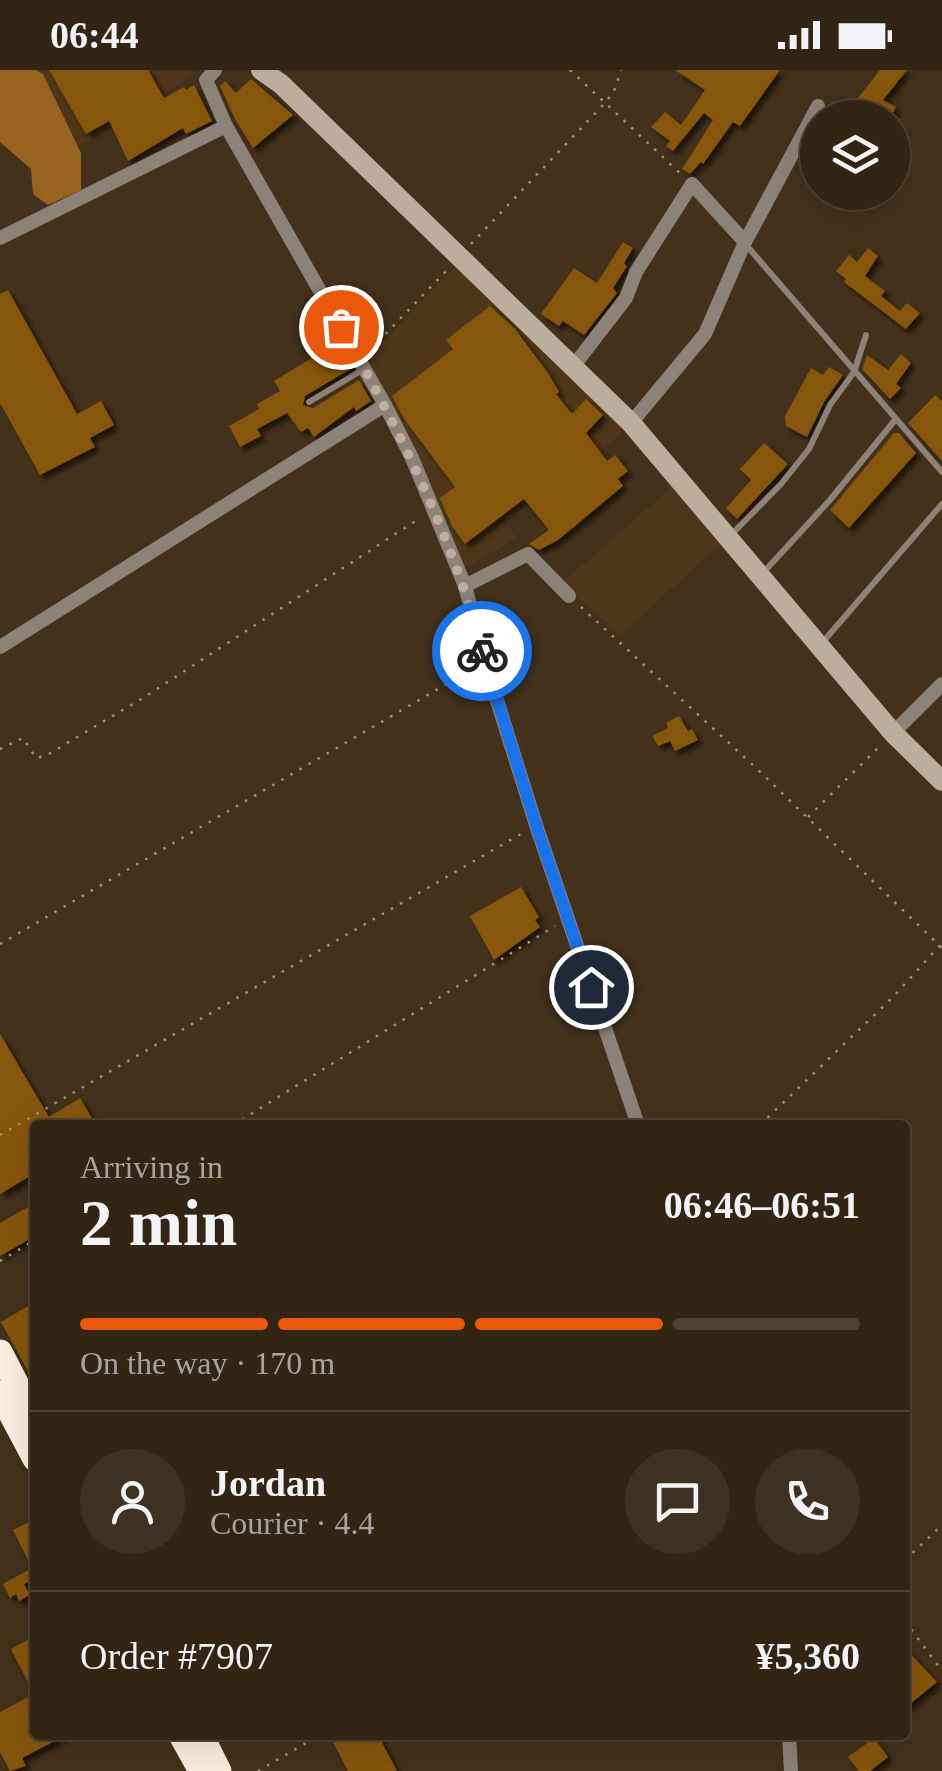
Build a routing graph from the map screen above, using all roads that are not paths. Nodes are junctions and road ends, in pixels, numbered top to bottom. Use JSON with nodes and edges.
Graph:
{"nodes":[{"id":1,"x":215,"y":70,"type":"edge"},
{"id":2,"x":261,"y":70,"type":"edge"},
{"id":3,"x":226,"y":126,"type":"junction"},
{"id":4,"x":800,"y":134,"type":"edge"},
{"id":5,"x":0,"y":238,"type":"edge"},
{"id":6,"x":745,"y":242,"type":"junction"},
{"id":7,"x":866,"y":334,"type":"dead end"},
{"id":8,"x":362,"y":365,"type":"junction"},
{"id":9,"x":572,"y":368,"type":"junction"},
{"id":10,"x":854,"y":372,"type":"junction"},
{"id":11,"x":310,"y":402,"type":"dead end"},
{"id":12,"x":386,"y":406,"type":"junction"},
{"id":13,"x":896,"y":420,"type":"junction"},
{"id":14,"x":630,"y":423,"type":"junction"},
{"id":15,"x":942,"y":472,"type":"edge"},
{"id":16,"x":942,"y":504,"type":"edge"},
{"id":17,"x":726,"y":540,"type":"junction"},
{"id":18,"x":759,"y":578,"type":"junction"},
{"id":19,"x":465,"y":586,"type":"junction"},
{"id":20,"x":568,"y":596,"type":"road end"},
{"id":21,"x":0,"y":647,"type":"edge"},
{"id":22,"x":818,"y":647,"type":"junction"},
{"id":23,"x":942,"y":684,"type":"edge"},
{"id":24,"x":893,"y":733,"type":"junction"},
{"id":25,"x":942,"y":782,"type":"edge"},
{"id":26,"x":636,"y":1120,"type":"edge"},
{"id":27,"x":0,"y":1352,"type":"edge"},
{"id":28,"x":0,"y":1393,"type":"edge"},
{"id":29,"x":30,"y":1410,"type":"edge"},
{"id":30,"x":30,"y":1450,"type":"edge"},
{"id":31,"x":184,"y":1740,"type":"edge"},
{"id":32,"x":204,"y":1740,"type":"edge"},
{"id":33,"x":789,"y":1740,"type":"edge"},
{"id":34,"x":200,"y":1771,"type":"edge"},
{"id":35,"x":219,"y":1771,"type":"edge"},
{"id":36,"x":791,"y":1771,"type":"edge"}],
"edges":[{"from":1,"to":3,"type":"street"},
{"from":2,"to":9,"type":"street"},
{"from":3,"to":5,"type":"street"},
{"from":3,"to":8,"type":"street"},
{"from":4,"to":6,"type":"street"},
{"from":6,"to":9,"type":"street"},
{"from":6,"to":10,"type":"lane"},
{"from":6,"to":14,"type":"street"},
{"from":7,"to":10,"type":"lane"},
{"from":8,"to":11,"type":"lane"},
{"from":8,"to":12,"type":"street"},
{"from":9,"to":14,"type":"street"},
{"from":10,"to":13,"type":"lane"},
{"from":10,"to":17,"type":"lane"},
{"from":12,"to":19,"type":"street"},
{"from":12,"to":21,"type":"street"},
{"from":13,"to":15,"type":"lane"},
{"from":13,"to":18,"type":"lane"},
{"from":14,"to":17,"type":"street"},
{"from":16,"to":22,"type":"lane"},
{"from":17,"to":18,"type":"street"},
{"from":18,"to":22,"type":"street"},
{"from":19,"to":20,"type":"street"},
{"from":19,"to":26,"type":"street"},
{"from":22,"to":24,"type":"street"},
{"from":23,"to":24,"type":"street"},
{"from":24,"to":25,"type":"street"},
{"from":27,"to":29,"type":"highway"},
{"from":28,"to":30,"type":"highway"},
{"from":31,"to":34,"type":"highway"},
{"from":32,"to":35,"type":"highway"},
{"from":33,"to":36,"type":"street"}]}
